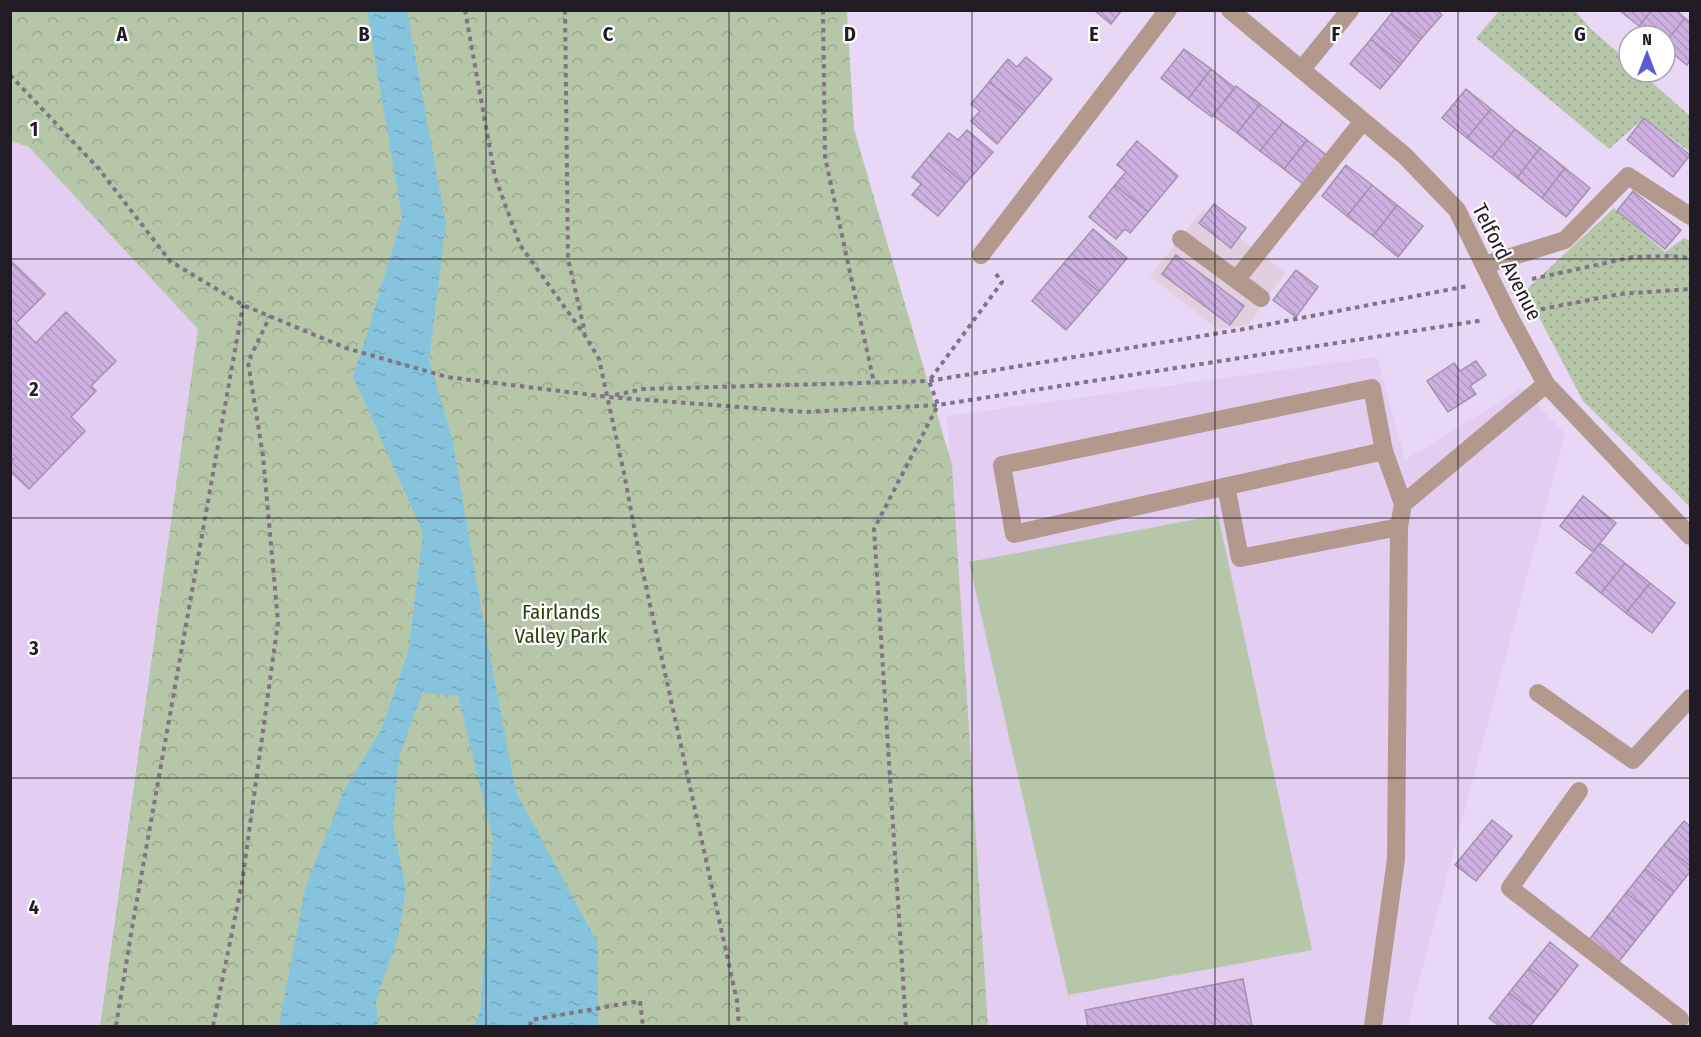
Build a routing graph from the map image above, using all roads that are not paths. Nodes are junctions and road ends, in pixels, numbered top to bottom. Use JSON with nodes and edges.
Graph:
{"nodes":[{"id":1,"x":1168,"y":10,"type":"edge"},
{"id":2,"x":1230,"y":10,"type":"edge"},
{"id":3,"x":1350,"y":10,"type":"edge"},
{"id":4,"x":1302,"y":69,"type":"junction"},
{"id":5,"x":1363,"y":121,"type":"junction"},
{"id":6,"x":1690,"y":216,"type":"edge"},
{"id":7,"x":1181,"y":239,"type":"dead end"},
{"id":8,"x":981,"y":255,"type":"road end"},
{"id":9,"x":1489,"y":273,"type":"junction"},
{"id":10,"x":1237,"y":279,"type":"junction"},
{"id":11,"x":1261,"y":298,"type":"dead end"},
{"id":12,"x":1546,"y":384,"type":"junction"},
{"id":13,"x":1384,"y":451,"type":"junction"},
{"id":14,"x":1227,"y":486,"type":"junction"},
{"id":15,"x":1404,"y":504,"type":"junction"},
{"id":16,"x":1399,"y":527,"type":"junction"},
{"id":17,"x":1690,"y":536,"type":"edge"},
{"id":18,"x":1538,"y":693,"type":"dead end"},
{"id":19,"x":1690,"y":698,"type":"edge"},
{"id":20,"x":1579,"y":791,"type":"dead end"},
{"id":21,"x":1682,"y":1018,"type":"edge"},
{"id":22,"x":1373,"y":1026,"type":"edge"}],
"edges":[{"from":1,"to":8,"type":"street"},
{"from":2,"to":4,"type":"street","name":"Telford Avenue"},
{"from":3,"to":4,"type":"street"},
{"from":4,"to":5,"type":"street","name":"Telford Avenue"},
{"from":5,"to":9,"type":"street","name":"Telford Avenue"},
{"from":5,"to":10,"type":"street"},
{"from":6,"to":9,"type":"street"},
{"from":7,"to":10,"type":"street"},
{"from":9,"to":12,"type":"street","name":"Telford Avenue"},
{"from":10,"to":11,"type":"street"},
{"from":12,"to":15,"type":"street"},
{"from":12,"to":17,"type":"street","name":"Telford Avenue"},
{"from":13,"to":14,"type":"street"},
{"from":13,"to":14,"type":"street"},
{"from":13,"to":15,"type":"street"},
{"from":14,"to":16,"type":"street"},
{"from":15,"to":16,"type":"street"},
{"from":16,"to":22,"type":"street"},
{"from":18,"to":19,"type":"street"},
{"from":20,"to":21,"type":"street"}]}
